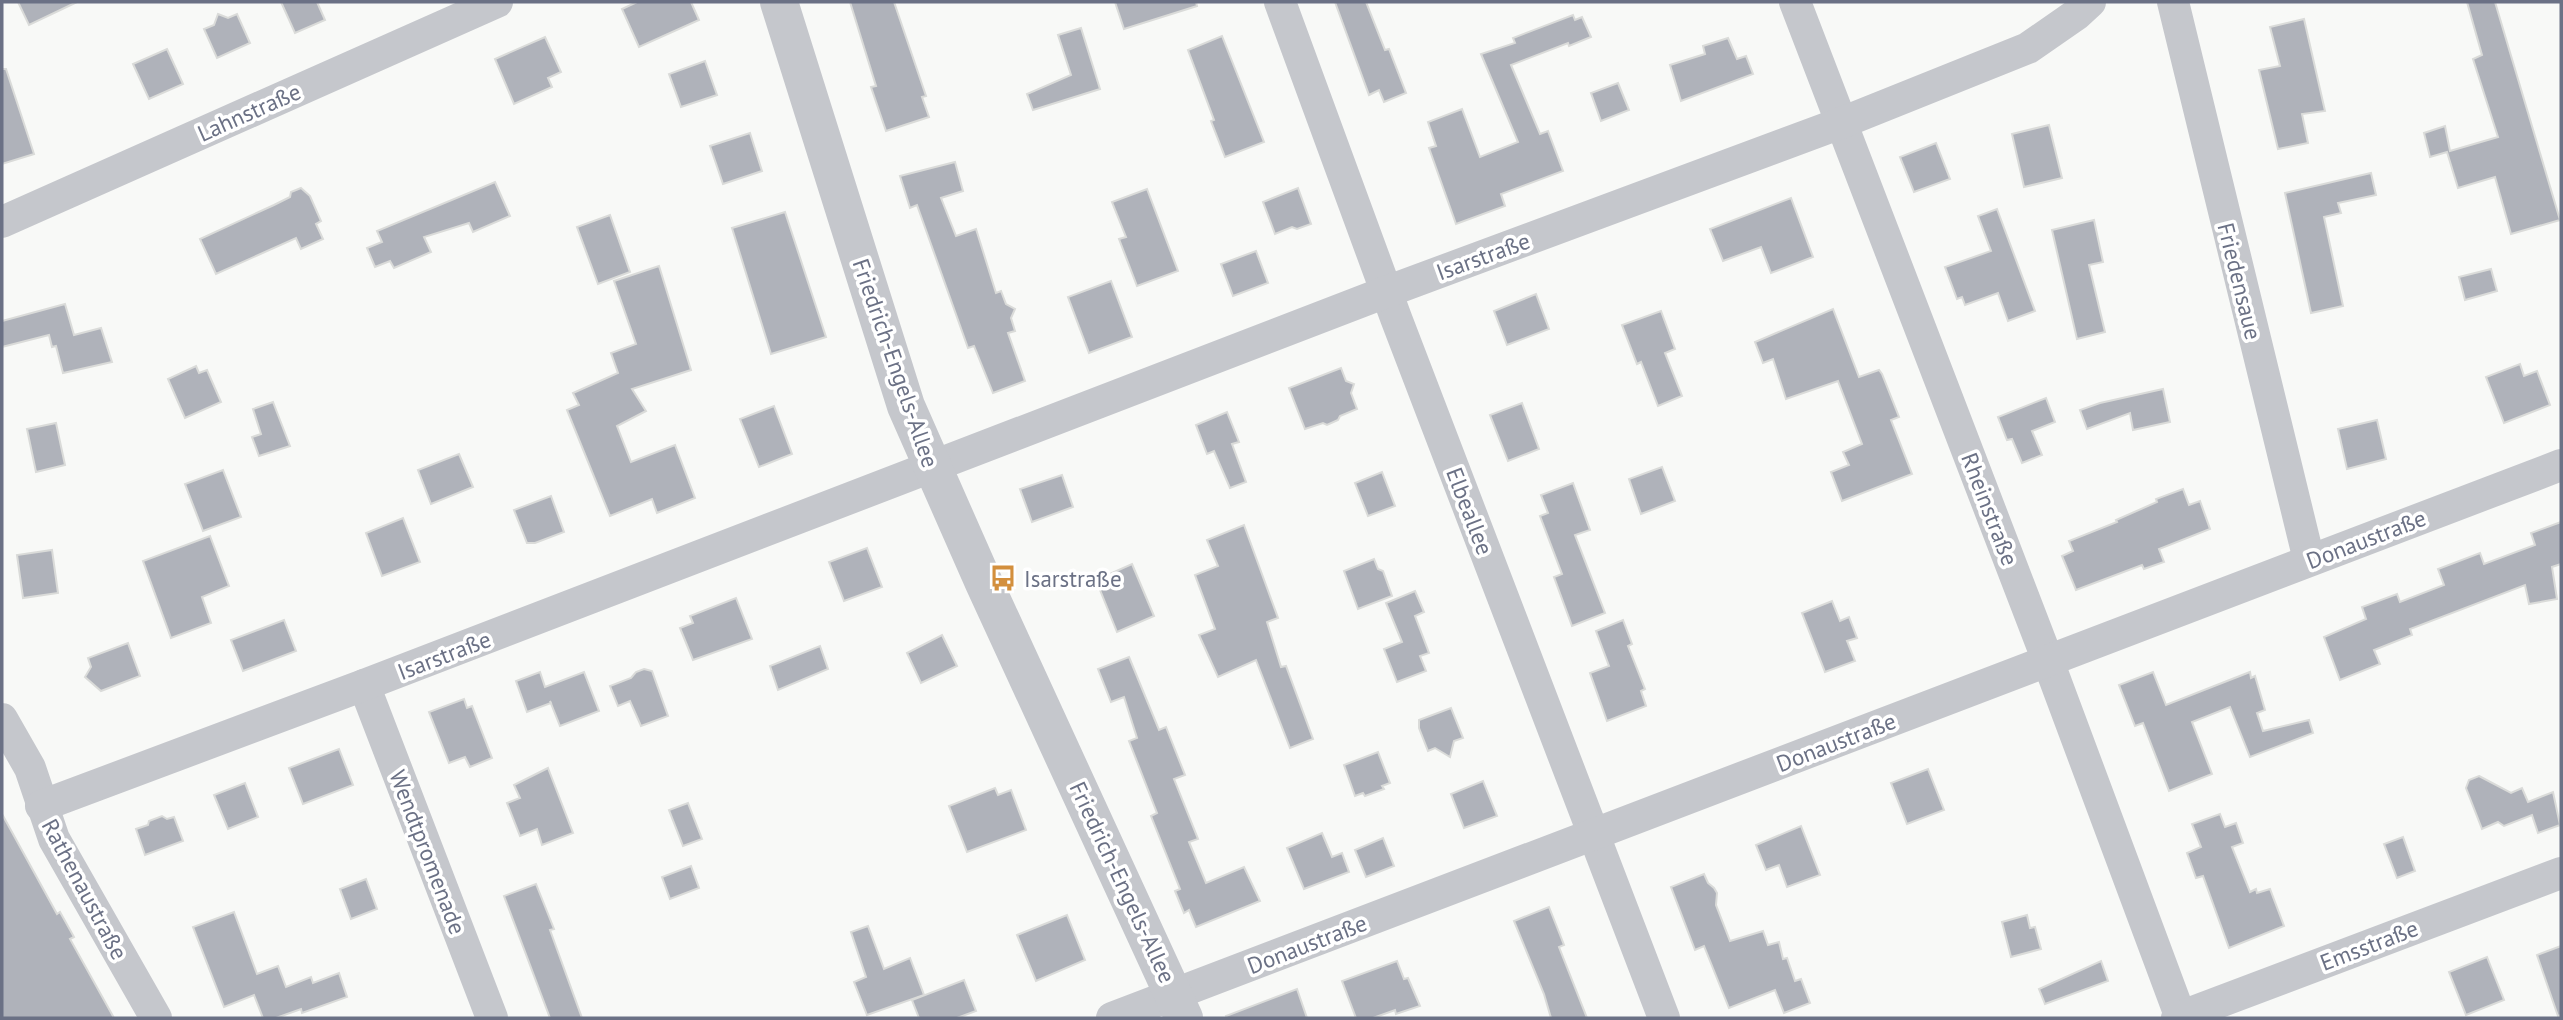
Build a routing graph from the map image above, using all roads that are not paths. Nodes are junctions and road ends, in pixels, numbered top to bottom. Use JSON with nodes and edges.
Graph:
{"nodes":[{"id":1,"x":497,"y":2,"type":"edge"},
{"id":2,"x":779,"y":2,"type":"edge"},
{"id":3,"x":1280,"y":2,"type":"edge"},
{"id":4,"x":1795,"y":2,"type":"edge"},
{"id":5,"x":2090,"y":2,"type":"edge"},
{"id":6,"x":2173,"y":2,"type":"edge"},
{"id":7,"x":1841,"y":123,"type":"junction"},
{"id":8,"x":2,"y":222,"type":"edge"},
{"id":9,"x":1386,"y":292,"type":"junction"},
{"id":10,"x":2561,"y":465,"type":"edge"},
{"id":11,"x":932,"y":468,"type":"junction"},
{"id":12,"x":2309,"y":560,"type":"junction"},
{"id":13,"x":2048,"y":661,"type":"junction"},
{"id":14,"x":364,"y":685,"type":"junction"},
{"id":15,"x":2,"y":719,"type":"edge"},
{"id":16,"x":41,"y":806,"type":"junction"},
{"id":17,"x":1593,"y":834,"type":"junction"},
{"id":18,"x":2561,"y":873,"type":"edge"},
{"id":19,"x":1179,"y":1006,"type":"edge"},
{"id":20,"x":156,"y":1018,"type":"edge"},
{"id":21,"x":492,"y":1018,"type":"edge"},
{"id":22,"x":1112,"y":1018,"type":"edge"},
{"id":23,"x":1664,"y":1018,"type":"edge"},
{"id":24,"x":2179,"y":1018,"type":"edge"}],
"edges":[{"from":1,"to":8,"type":"street","name":"Lahnstraße"},
{"from":2,"to":11,"type":"street","name":"Friedrich-Engels-Allee"},
{"from":3,"to":9,"type":"street","name":"Elbeallee"},
{"from":4,"to":7,"type":"street","name":"Rheinstraße"},
{"from":5,"to":7,"type":"street","name":"Isarstraße"},
{"from":6,"to":12,"type":"street","name":"Friedensaue"},
{"from":7,"to":9,"type":"street","name":"Isarstraße"},
{"from":7,"to":13,"type":"street","name":"Rheinstraße"},
{"from":9,"to":11,"type":"street","name":"Isarstraße"},
{"from":9,"to":17,"type":"street","name":"Elbeallee"},
{"from":10,"to":12,"type":"street","name":"Donaustraße"},
{"from":11,"to":14,"type":"street","name":"Isarstraße"},
{"from":11,"to":19,"type":"street","name":"Friedrich-Engels-Allee"},
{"from":12,"to":13,"type":"street","name":"Donaustraße"},
{"from":13,"to":17,"type":"street","name":"Donaustraße"},
{"from":13,"to":24,"type":"street","name":"Rheinstraße"},
{"from":14,"to":16,"type":"street","name":"Isarstraße"},
{"from":14,"to":21,"type":"street","name":"Wendtpromenade"},
{"from":15,"to":16,"type":"street","name":"Rathenaustraße"},
{"from":16,"to":20,"type":"street","name":"Rathenaustraße"},
{"from":17,"to":19,"type":"street","name":"Donaustraße"},
{"from":17,"to":23,"type":"street","name":"Elbeallee"},
{"from":18,"to":24,"type":"street","name":"Emsstraße"},
{"from":19,"to":22,"type":"street","name":"Donaustraße"}]}
